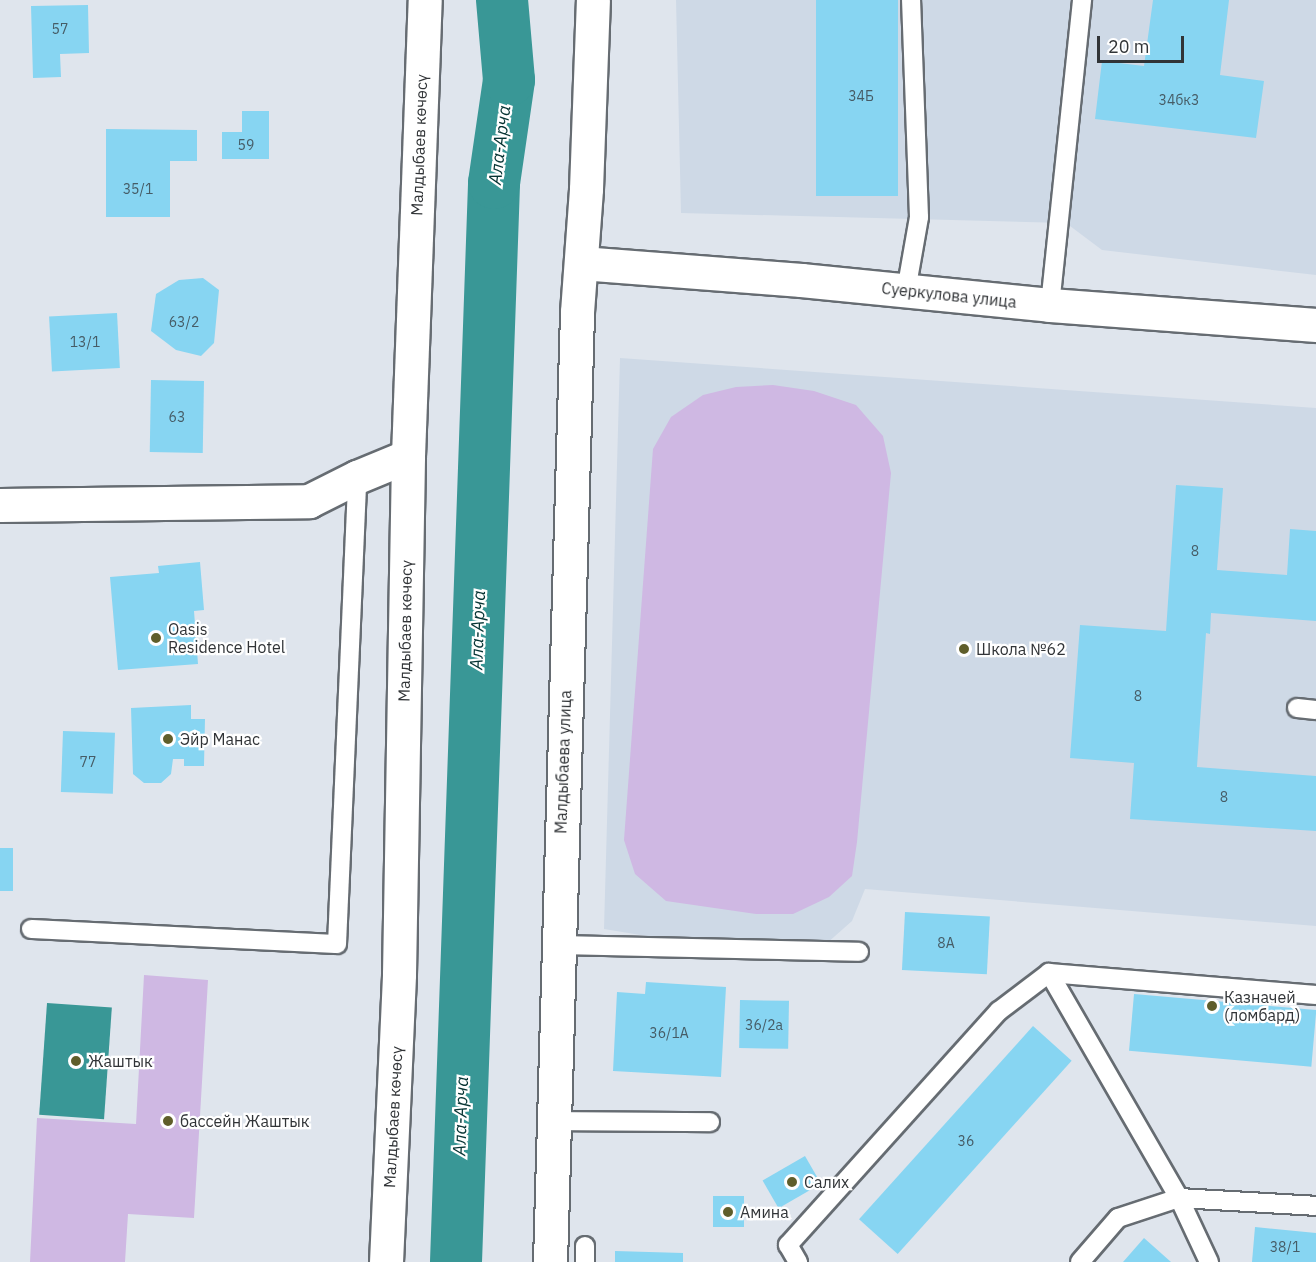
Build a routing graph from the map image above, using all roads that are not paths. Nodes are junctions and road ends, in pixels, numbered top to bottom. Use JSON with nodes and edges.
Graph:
{"nodes":[{"id":1,"x":425,"y":0,"type":"edge"},
{"id":2,"x":593,"y":0,"type":"edge"},
{"id":3,"x":911,"y":0,"type":"edge"},
{"id":4,"x":1082,"y":0,"type":"edge"},
{"id":5,"x":582,"y":263,"type":"junction"},
{"id":6,"x":906,"y":291,"type":"junction"},
{"id":7,"x":1050,"y":305,"type":"junction"},
{"id":8,"x":1316,"y":325,"type":"edge"},
{"id":9,"x":408,"y":456,"type":"junction"},
{"id":10,"x":357,"y":477,"type":"junction"},
{"id":11,"x":0,"y":505,"type":"edge"},
{"id":12,"x":1297,"y":708,"type":"dead end"},
{"id":13,"x":1316,"y":710,"type":"edge"},
{"id":14,"x":32,"y":928,"type":"dead end"},
{"id":15,"x":558,"y":945,"type":"junction"},
{"id":16,"x":859,"y":952,"type":"dead end"},
{"id":17,"x":1049,"y":973,"type":"junction"},
{"id":18,"x":1316,"y":995,"type":"edge"},
{"id":19,"x":552,"y":1121,"type":"junction"},
{"id":20,"x":710,"y":1122,"type":"dead end"},
{"id":21,"x":1179,"y":1198,"type":"junction"},
{"id":22,"x":1316,"y":1206,"type":"edge"},
{"id":23,"x":386,"y":1262,"type":"edge"},
{"id":24,"x":550,"y":1262,"type":"edge"},
{"id":25,"x":798,"y":1262,"type":"edge"},
{"id":26,"x":1080,"y":1262,"type":"edge"},
{"id":27,"x":1209,"y":1262,"type":"edge"}],
"edges":[{"from":1,"to":9,"type":"street","name":"Малдыбаев көчөсү"},
{"from":2,"to":5,"type":"street"},
{"from":3,"to":6,"type":"lane"},
{"from":4,"to":7,"type":"lane"},
{"from":5,"to":6,"type":"street","name":"Суеркулова улица"},
{"from":5,"to":15,"type":"street","name":"Малдыбаева улица"},
{"from":6,"to":7,"type":"street","name":"Суеркулова улица"},
{"from":7,"to":8,"type":"street","name":"Суеркулова улица"},
{"from":9,"to":10,"type":"street"},
{"from":9,"to":23,"type":"street","name":"Малдыбаев көчөсү"},
{"from":10,"to":11,"type":"street"},
{"from":10,"to":14,"type":"lane"},
{"from":12,"to":13,"type":"lane"},
{"from":15,"to":16,"type":"lane"},
{"from":15,"to":19,"type":"street","name":"Малдыбаева улица"},
{"from":17,"to":18,"type":"lane"},
{"from":17,"to":21,"type":"lane"},
{"from":17,"to":25,"type":"lane"},
{"from":19,"to":20,"type":"lane"},
{"from":19,"to":24,"type":"street","name":"Малдыбаева улица"},
{"from":21,"to":22,"type":"lane"},
{"from":21,"to":26,"type":"lane"},
{"from":21,"to":27,"type":"lane"}]}
